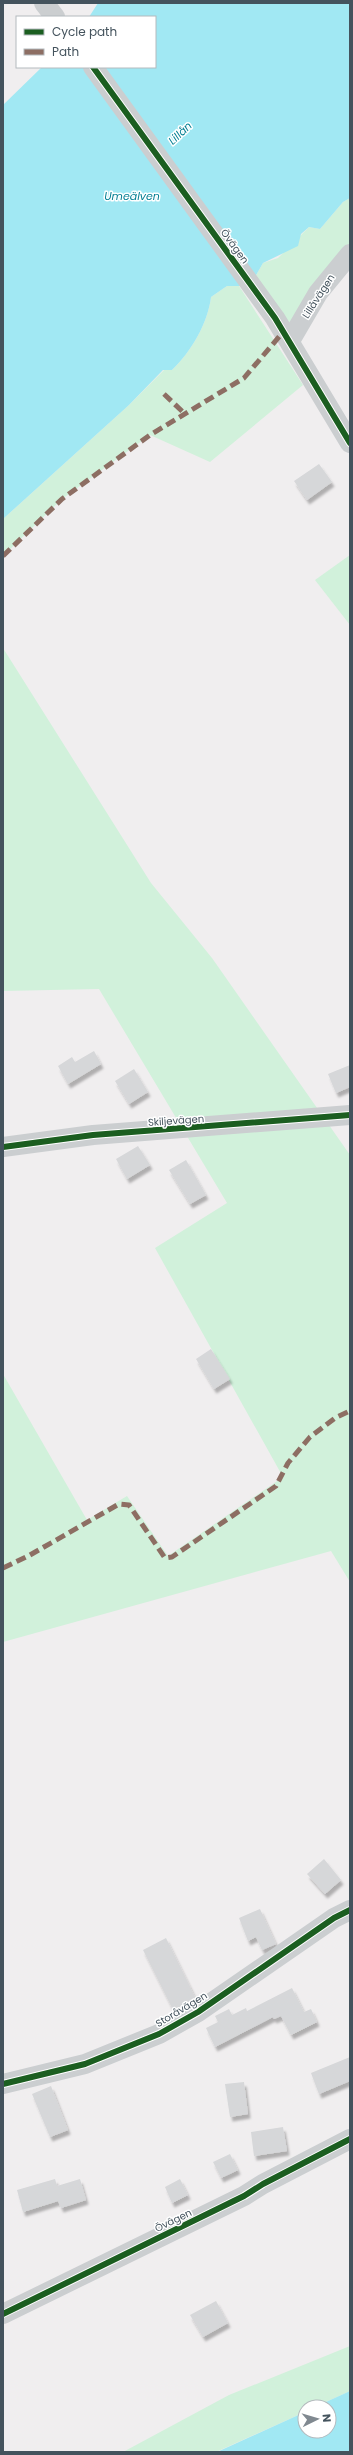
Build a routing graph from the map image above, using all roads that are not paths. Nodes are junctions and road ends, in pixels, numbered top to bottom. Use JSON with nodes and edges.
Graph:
{"nodes":[{"id":1,"x":44,"y":3,"type":"edge"},
{"id":2,"x":54,"y":16,"type":"edge"},
{"id":3,"x":94,"y":68,"type":"edge"},
{"id":4,"x":350,"y":254,"type":"edge"},
{"id":5,"x":290,"y":341,"type":"junction"},
{"id":6,"x":350,"y":443,"type":"edge"},
{"id":7,"x":350,"y":1115,"type":"edge"},
{"id":8,"x":3,"y":1147,"type":"edge"},
{"id":9,"x":350,"y":1910,"type":"edge"},
{"id":10,"x":3,"y":2084,"type":"edge"},
{"id":11,"x":350,"y":2139,"type":"edge"},
{"id":12,"x":3,"y":2314,"type":"edge"}],
"edges":[{"from":1,"to":2,"type":"street"},
{"from":3,"to":5,"type":"street","name":"Övägen"},
{"from":4,"to":5,"type":"street","name":"Lillåvägen"},
{"from":5,"to":6,"type":"street","name":"Övägen"},
{"from":7,"to":8,"type":"street","name":"Skiljevägen"},
{"from":9,"to":10,"type":"street","name":"Storåvägen"},
{"from":11,"to":12,"type":"street","name":"Övägen"}]}
